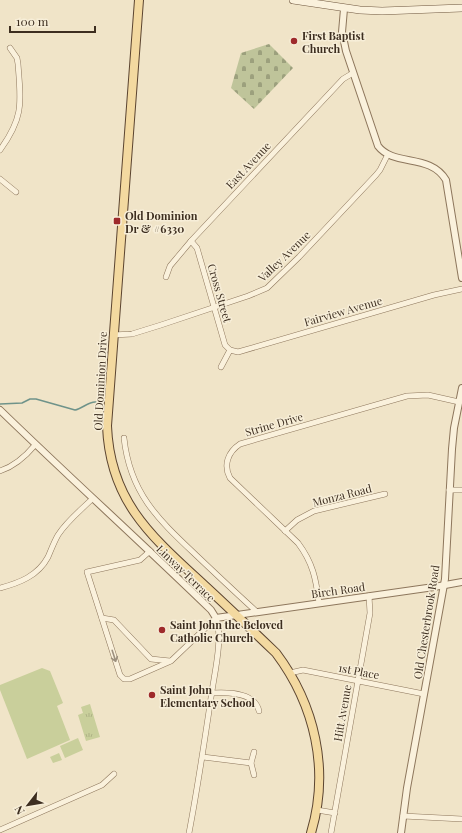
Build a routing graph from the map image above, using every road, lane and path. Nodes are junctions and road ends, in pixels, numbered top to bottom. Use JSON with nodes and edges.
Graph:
{"nodes":[{"id":1,"x":139,"y":0,"type":"edge"},
{"id":2,"x":293,"y":0,"type":"edge"},
{"id":3,"x":319,"y":2,"type":"edge"},
{"id":4,"x":462,"y":8,"type":"edge"},
{"id":5,"x":344,"y":9,"type":"junction"},
{"id":6,"x":10,"y":48,"type":"dead end"},
{"id":7,"x":353,"y":73,"type":"junction"},
{"id":8,"x":0,"y":150,"type":"edge"},
{"id":9,"x":388,"y":154,"type":"junction"},
{"id":10,"x":0,"y":179,"type":"edge"},
{"id":11,"x":16,"y":192,"type":"dead end"},
{"id":12,"x":191,"y":241,"type":"junction"},
{"id":13,"x":166,"y":277,"type":"dead end"},
{"id":14,"x":462,"y":278,"type":"edge"},
{"id":15,"x":462,"y":289,"type":"edge"},
{"id":16,"x":214,"y":308,"type":"junction"},
{"id":17,"x":113,"y":335,"type":"junction"},
{"id":18,"x":230,"y":350,"type":"junction"},
{"id":19,"x":220,"y":367,"type":"dead end"},
{"id":20,"x":462,"y":388,"type":"edge"},
{"id":21,"x":459,"y":402,"type":"junction"},
{"id":22,"x":0,"y":410,"type":"edge"},
{"id":23,"x":124,"y":438,"type":"dead end"},
{"id":24,"x":35,"y":445,"type":"junction"},
{"id":25,"x":0,"y":471,"type":"edge"},
{"id":26,"x":449,"y":490,"type":"junction"},
{"id":27,"x":462,"y":490,"type":"edge"},
{"id":28,"x":385,"y":494,"type":"dead end"},
{"id":29,"x":92,"y":499,"type":"junction"},
{"id":30,"x":285,"y":531,"type":"junction"},
{"id":31,"x":150,"y":551,"type":"junction"},
{"id":32,"x":462,"y":582,"type":"edge"},
{"id":33,"x":443,"y":586,"type":"junction"},
{"id":34,"x":0,"y":588,"type":"edge"},
{"id":35,"x":369,"y":596,"type":"junction"},
{"id":36,"x":319,"y":603,"type":"junction"},
{"id":37,"x":257,"y":612,"type":"junction"},
{"id":38,"x":237,"y":616,"type":"junction"},
{"id":39,"x":102,"y":618,"type":"junction"},
{"id":40,"x":216,"y":618,"type":"junction"},
{"id":41,"x":170,"y":661,"type":"junction"},
{"id":42,"x":290,"y":673,"type":"junction"},
{"id":43,"x":358,"y":681,"type":"junction"},
{"id":44,"x":212,"y":693,"type":"junction"},
{"id":45,"x":424,"y":694,"type":"junction"},
{"id":46,"x":259,"y":711,"type":"dead end"},
{"id":47,"x":254,"y":752,"type":"dead end"},
{"id":48,"x":202,"y":757,"type":"junction"},
{"id":49,"x":251,"y":763,"type":"junction"},
{"id":50,"x":114,"y":774,"type":"dead end"},
{"id":51,"x":254,"y":775,"type":"dead end"},
{"id":52,"x":317,"y":810,"type":"junction"},
{"id":53,"x":335,"y":813,"type":"junction"},
{"id":54,"x":403,"y":816,"type":"junction"},
{"id":55,"x":462,"y":819,"type":"edge"},
{"id":56,"x":0,"y":830,"type":"edge"},
{"id":57,"x":189,"y":833,"type":"edge"},
{"id":58,"x":311,"y":833,"type":"edge"},
{"id":59,"x":331,"y":833,"type":"edge"},
{"id":60,"x":401,"y":833,"type":"edge"}],
"edges":[{"from":1,"to":17,"type":"main road","name":"Old Dominion Drive"},
{"from":2,"to":3,"type":"main road"},
{"from":3,"to":5,"type":"main road"},
{"from":4,"to":5,"type":"main road"},
{"from":5,"to":7,"type":"street"},
{"from":6,"to":8,"type":"street"},
{"from":7,"to":9,"type":"street"},
{"from":7,"to":12,"type":"street","name":"East Avenue"},
{"from":9,"to":14,"type":"street"},
{"from":9,"to":16,"type":"street","name":"Valley Avenue"},
{"from":10,"to":11,"type":"street"},
{"from":12,"to":13,"type":"street","name":"East Avenue"},
{"from":12,"to":16,"type":"street","name":"Cross Street"},
{"from":15,"to":18,"type":"street","name":"Fairview Avenue"},
{"from":16,"to":17,"type":"street","name":"Valley Avenue"},
{"from":16,"to":18,"type":"street","name":"Cross Street"},
{"from":17,"to":38,"type":"main road","name":"Old Dominion Drive"},
{"from":18,"to":19,"type":"street"},
{"from":20,"to":21,"type":"street","name":"Old Chesterbrook Road"},
{"from":21,"to":26,"type":"street","name":"Old Chesterbrook Road"},
{"from":21,"to":30,"type":"street","name":"Strine Drive"},
{"from":22,"to":24,"type":"street","name":"Linway Terrace"},
{"from":23,"to":37,"type":"street"},
{"from":24,"to":25,"type":"street"},
{"from":24,"to":29,"type":"street","name":"Linway Terrace"},
{"from":26,"to":27,"type":"street"},
{"from":26,"to":33,"type":"street","name":"Old Chesterbrook Road"},
{"from":28,"to":30,"type":"street","name":"Monza Road"},
{"from":29,"to":31,"type":"street","name":"Linway Terrace"},
{"from":29,"to":34,"type":"street"},
{"from":30,"to":36,"type":"street","name":"Strine Drive"},
{"from":31,"to":39,"type":"street"},
{"from":31,"to":40,"type":"street","name":"Linway Terrace"},
{"from":32,"to":33,"type":"street","name":"Birch Road"},
{"from":33,"to":35,"type":"street","name":"Birch Road"},
{"from":33,"to":45,"type":"street","name":"Old Chesterbrook Road"},
{"from":35,"to":36,"type":"street","name":"Birch Road"},
{"from":35,"to":43,"type":"street","name":"Hitt Avenue"},
{"from":36,"to":37,"type":"street","name":"Birch Road"},
{"from":37,"to":38,"type":"street","name":"Birch Road"},
{"from":38,"to":40,"type":"street","name":"Birch Road"},
{"from":38,"to":42,"type":"main road","name":"Old Dominion Drive"},
{"from":39,"to":41,"type":"street"},
{"from":39,"to":41,"type":"street","one_way":true},
{"from":40,"to":41,"type":"street"},
{"from":40,"to":44,"type":"street","name":"Linway Terrace"},
{"from":42,"to":43,"type":"street","name":"1st Place"},
{"from":42,"to":52,"type":"main road","name":"Old Dominion Drive"},
{"from":43,"to":45,"type":"street","name":"1st Place"},
{"from":43,"to":53,"type":"street","name":"Hitt Avenue"},
{"from":44,"to":46,"type":"street"},
{"from":44,"to":48,"type":"street","name":"Linway Terrace"},
{"from":45,"to":54,"type":"street","name":"Old Chesterbrook Road"},
{"from":47,"to":49,"type":"street"},
{"from":48,"to":49,"type":"street"},
{"from":48,"to":57,"type":"street","name":"Linway Terrace"},
{"from":49,"to":51,"type":"street"},
{"from":50,"to":56,"type":"street"},
{"from":52,"to":53,"type":"street"},
{"from":52,"to":58,"type":"main road","name":"Old Dominion Drive"},
{"from":53,"to":59,"type":"street","name":"Hitt Avenue"},
{"from":54,"to":55,"type":"street"},
{"from":54,"to":60,"type":"street","name":"Old Chesterbrook Road"}]}
